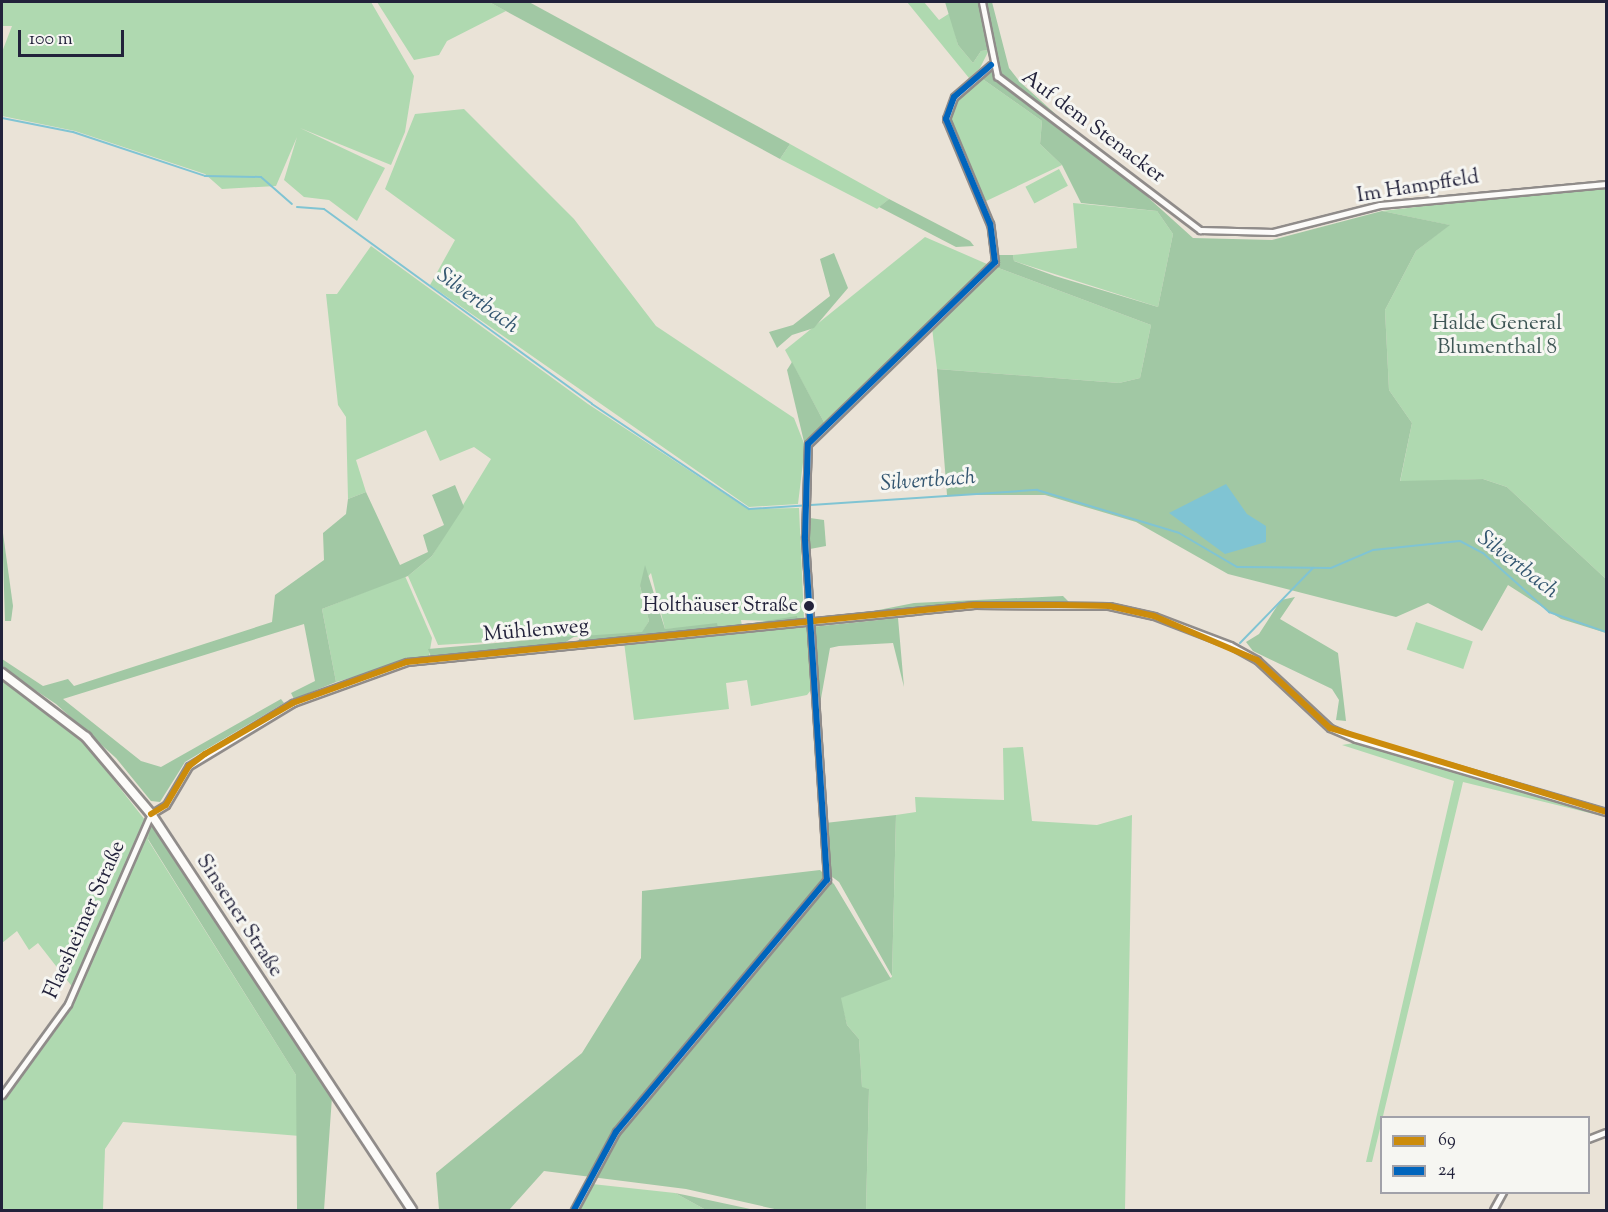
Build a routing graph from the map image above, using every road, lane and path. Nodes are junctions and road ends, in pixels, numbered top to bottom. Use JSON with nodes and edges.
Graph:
{"nodes":[{"id":1,"x":982,"y":2,"type":"edge"},
{"id":2,"x":991,"y":65,"type":"junction"},
{"id":3,"x":1606,"y":184,"type":"edge"},
{"id":4,"x":1200,"y":230,"type":"joint"},
{"id":5,"x":809,"y":623,"type":"junction"},
{"id":6,"x":2,"y":673,"type":"edge"},
{"id":7,"x":1606,"y":812,"type":"edge"},
{"id":8,"x":151,"y":814,"type":"junction"},
{"id":9,"x":2,"y":1095,"type":"edge"},
{"id":10,"x":1606,"y":1132,"type":"edge"},
{"id":11,"x":1590,"y":1138,"type":"edge"},
{"id":12,"x":1502,"y":1194,"type":"edge"},
{"id":13,"x":412,"y":1210,"type":"edge"},
{"id":14,"x":574,"y":1210,"type":"edge"},
{"id":15,"x":1493,"y":1210,"type":"edge"}],
"edges":[{"from":1,"to":2,"type":"street"},
{"from":2,"to":4,"type":"street","name":"Auf dem Stenacker"},
{"from":2,"to":5,"type":"street"},
{"from":3,"to":4,"type":"street","name":"Im Hampffeld"},
{"from":5,"to":7,"type":"street","name":"Mühlenweg"},
{"from":5,"to":8,"type":"street","name":"Mühlenweg"},
{"from":5,"to":14,"type":"street"},
{"from":6,"to":8,"type":"main road","name":"Sinsener Straße"},
{"from":8,"to":9,"type":"street","name":"Flaesheimer Straße"},
{"from":8,"to":13,"type":"main road","name":"Sinsener Straße"},
{"from":10,"to":11,"type":"street"},
{"from":12,"to":15,"type":"street"}]}
